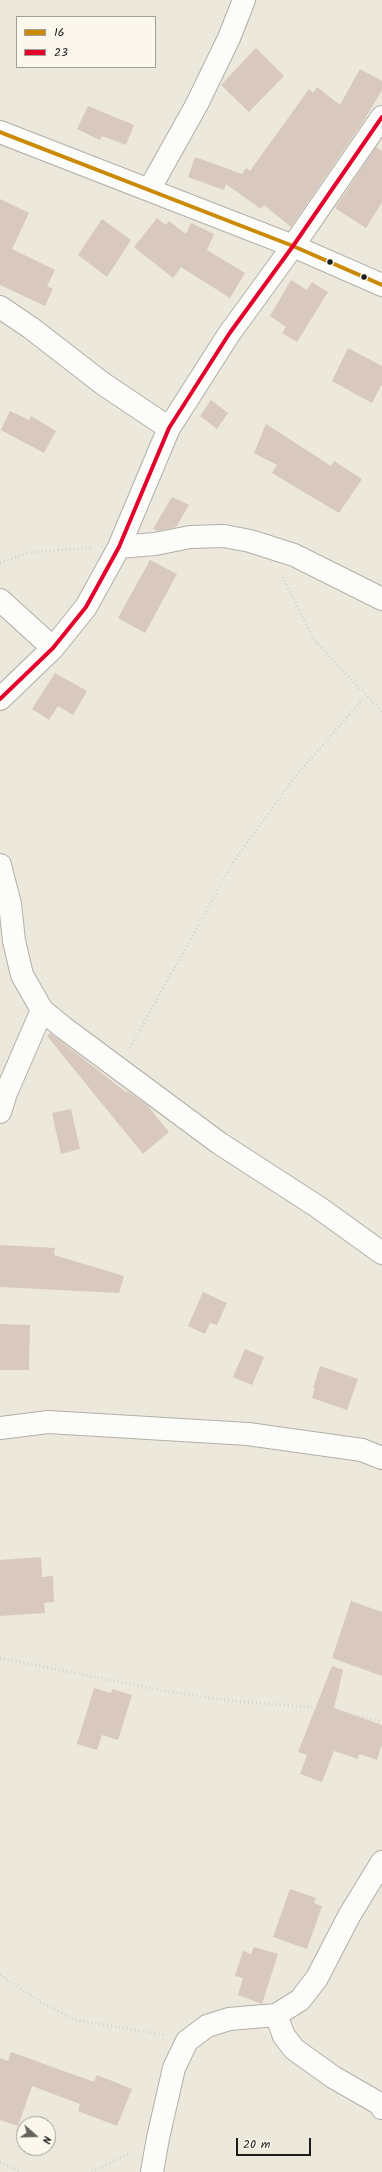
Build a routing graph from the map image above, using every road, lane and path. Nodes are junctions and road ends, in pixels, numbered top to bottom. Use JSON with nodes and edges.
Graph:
{"nodes":[{"id":1,"x":244,"y":0,"type":"edge"},
{"id":2,"x":379,"y":127,"type":"edge"},
{"id":3,"x":0,"y":132,"type":"edge"},
{"id":4,"x":149,"y":190,"type":"junction"},
{"id":5,"x":293,"y":246,"type":"junction"},
{"id":6,"x":382,"y":285,"type":"edge"},
{"id":7,"x":0,"y":307,"type":"edge"},
{"id":8,"x":169,"y":428,"type":"junction"},
{"id":9,"x":265,"y":545,"type":"junction"},
{"id":10,"x":118,"y":547,"type":"junction"},
{"id":11,"x":0,"y":563,"type":"edge"},
{"id":12,"x":382,"y":599,"type":"edge"},
{"id":13,"x":0,"y":600,"type":"edge"},
{"id":14,"x":53,"y":648,"type":"junction"},
{"id":15,"x":366,"y":697,"type":"junction"},
{"id":16,"x":0,"y":699,"type":"edge"},
{"id":17,"x":382,"y":712,"type":"edge"},
{"id":18,"x":0,"y":865,"type":"edge"},
{"id":19,"x":42,"y":1010,"type":"junction"},
{"id":20,"x":119,"y":1068,"type":"junction"},
{"id":21,"x":0,"y":1112,"type":"edge"},
{"id":22,"x":382,"y":1253,"type":"edge"},
{"id":23,"x":0,"y":1428,"type":"edge"},
{"id":24,"x":382,"y":1458,"type":"edge"},
{"id":25,"x":0,"y":1658,"type":"edge"},
{"id":26,"x":382,"y":1722,"type":"edge"},
{"id":27,"x":382,"y":1862,"type":"edge"},
{"id":28,"x":0,"y":1975,"type":"edge"},
{"id":29,"x":276,"y":2015,"type":"junction"},
{"id":30,"x":187,"y":2041,"type":"junction"},
{"id":31,"x":382,"y":2108,"type":"edge"},
{"id":32,"x":158,"y":2138,"type":"junction"},
{"id":33,"x":0,"y":2162,"type":"edge"},
{"id":34,"x":20,"y":2172,"type":"edge"},
{"id":35,"x":91,"y":2172,"type":"edge"},
{"id":36,"x":152,"y":2172,"type":"edge"}],
"edges":[{"from":1,"to":4,"type":"street"},
{"from":2,"to":5,"type":"street"},
{"from":3,"to":4,"type":"street"},
{"from":4,"to":5,"type":"street"},
{"from":5,"to":6,"type":"street"},
{"from":5,"to":8,"type":"street"},
{"from":7,"to":8,"type":"street"},
{"from":8,"to":10,"type":"street"},
{"from":9,"to":10,"type":"street"},
{"from":9,"to":12,"type":"street"},
{"from":9,"to":15,"type":"path"},
{"from":10,"to":11,"type":"path"},
{"from":10,"to":14,"type":"street"},
{"from":13,"to":14,"type":"street"},
{"from":14,"to":16,"type":"street"},
{"from":15,"to":17,"type":"path"},
{"from":15,"to":20,"type":"path"},
{"from":18,"to":19,"type":"street"},
{"from":19,"to":20,"type":"street"},
{"from":19,"to":21,"type":"street"},
{"from":20,"to":22,"type":"street"},
{"from":23,"to":24,"type":"street"},
{"from":25,"to":26,"type":"path"},
{"from":27,"to":29,"type":"street"},
{"from":28,"to":30,"type":"path"},
{"from":29,"to":30,"type":"street"},
{"from":29,"to":31,"type":"street"},
{"from":30,"to":32,"type":"street"},
{"from":32,"to":35,"type":"path"},
{"from":32,"to":36,"type":"street"},
{"from":33,"to":34,"type":"path"}]}
